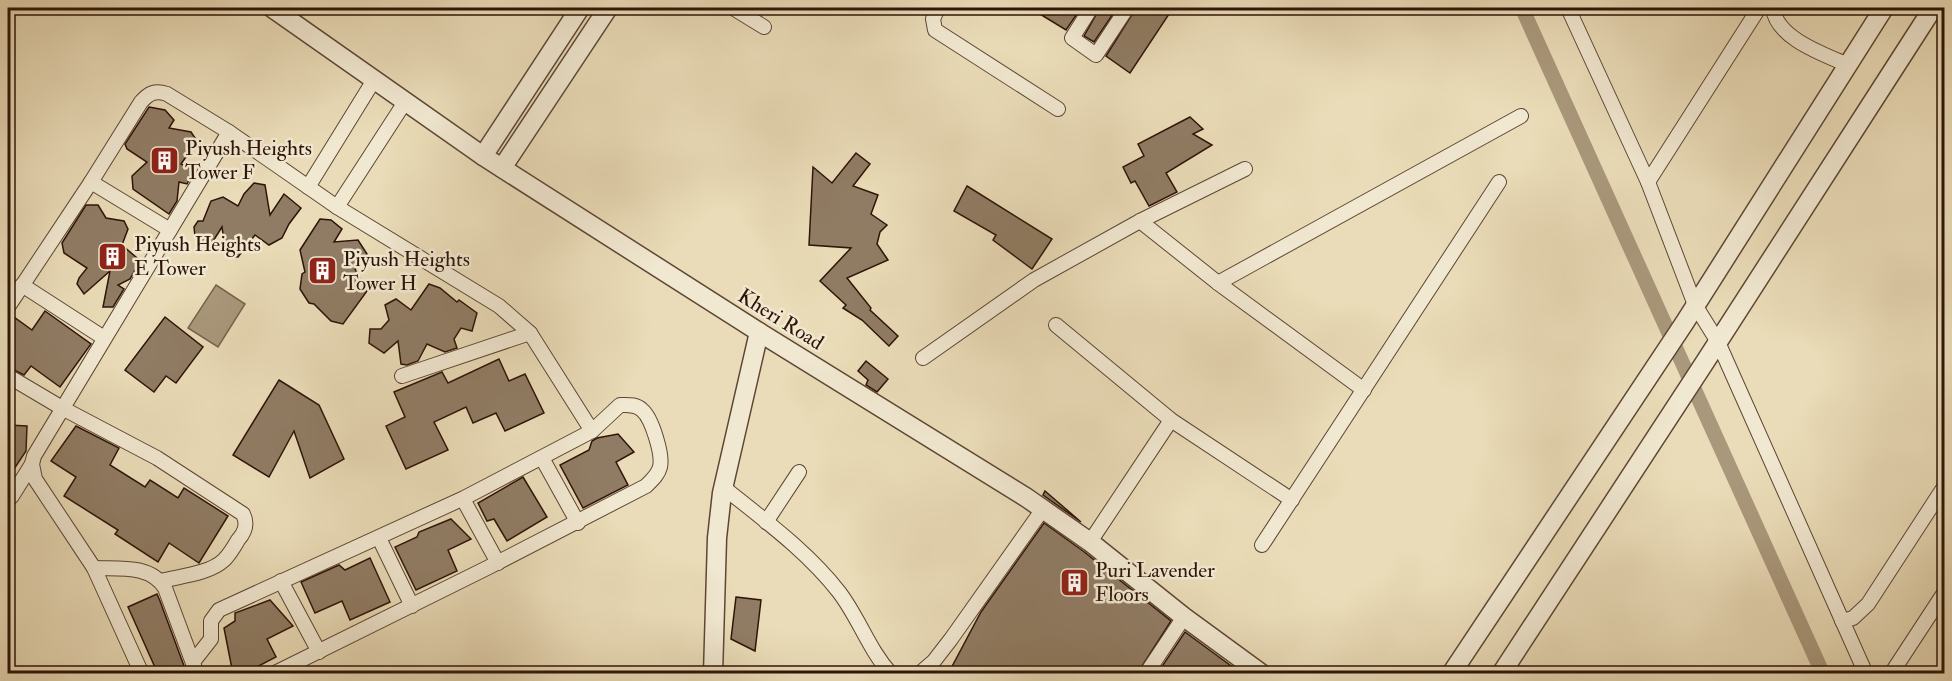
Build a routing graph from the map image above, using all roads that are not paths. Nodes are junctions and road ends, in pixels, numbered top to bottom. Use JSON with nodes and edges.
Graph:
{"nodes":[{"id":1,"x":272,"y":8,"type":"edge"},
{"id":2,"x":580,"y":8,"type":"edge"},
{"id":3,"x":608,"y":8,"type":"edge"},
{"id":4,"x":733,"y":8,"type":"edge"},
{"id":5,"x":938,"y":8,"type":"edge"},
{"id":6,"x":1091,"y":8,"type":"edge"},
{"id":7,"x":1127,"y":8,"type":"edge"},
{"id":8,"x":1568,"y":8,"type":"edge"},
{"id":9,"x":1760,"y":8,"type":"edge"},
{"id":10,"x":1773,"y":8,"type":"edge"},
{"id":11,"x":1884,"y":8,"type":"edge"},
{"id":12,"x":1933,"y":8,"type":"edge"},
{"id":13,"x":764,"y":27,"type":"dead end"},
{"id":14,"x":1848,"y":65,"type":"junction"},
{"id":15,"x":375,"y":80,"type":"junction"},
{"id":16,"x":405,"y":102,"type":"junction"},
{"id":17,"x":1058,"y":109,"type":"dead end"},
{"id":18,"x":1521,"y":116,"type":"dead end"},
{"id":19,"x":229,"y":132,"type":"junction"},
{"id":20,"x":483,"y":156,"type":"junction"},
{"id":21,"x":502,"y":168,"type":"junction"},
{"id":22,"x":1245,"y":169,"type":"dead end"},
{"id":23,"x":91,"y":182,"type":"junction"},
{"id":24,"x":1499,"y":182,"type":"dead end"},
{"id":25,"x":1648,"y":182,"type":"junction"},
{"id":26,"x":308,"y":187,"type":"junction"},
{"id":27,"x":337,"y":207,"type":"junction"},
{"id":28,"x":1140,"y":221,"type":"junction"},
{"id":29,"x":171,"y":230,"type":"junction"},
{"id":30,"x":1218,"y":283,"type":"junction"},
{"id":31,"x":22,"y":285,"type":"junction"},
{"id":32,"x":1695,"y":305,"type":"junction"},
{"id":33,"x":8,"y":307,"type":"edge"},
{"id":34,"x":1056,"y":325,"type":"dead end"},
{"id":35,"x":759,"y":332,"type":"junction"},
{"id":36,"x":530,"y":333,"type":"junction"},
{"id":37,"x":104,"y":338,"type":"junction"},
{"id":38,"x":1718,"y":342,"type":"junction"},
{"id":39,"x":923,"y":358,"type":"dead end"},
{"id":40,"x":8,"y":376,"type":"edge"},
{"id":41,"x":402,"y":376,"type":"dead end"},
{"id":42,"x":1364,"y":390,"type":"junction"},
{"id":43,"x":62,"y":408,"type":"junction"},
{"id":44,"x":1171,"y":420,"type":"junction"},
{"id":45,"x":592,"y":431,"type":"junction"},
{"id":46,"x":542,"y":458,"type":"junction"},
{"id":47,"x":32,"y":464,"type":"junction"},
{"id":48,"x":799,"y":472,"type":"dead end"},
{"id":49,"x":723,"y":487,"type":"junction"},
{"id":50,"x":1944,"y":487,"type":"edge"},
{"id":51,"x":463,"y":499,"type":"junction"},
{"id":52,"x":8,"y":500,"type":"edge"},
{"id":53,"x":1292,"y":500,"type":"junction"},
{"id":54,"x":1043,"y":509,"type":"junction"},
{"id":55,"x":766,"y":522,"type":"junction"},
{"id":56,"x":578,"y":523,"type":"junction"},
{"id":57,"x":379,"y":538,"type":"junction"},
{"id":58,"x":1090,"y":542,"type":"junction"},
{"id":59,"x":1262,"y":545,"type":"dead end"},
{"id":60,"x":498,"y":563,"type":"junction"},
{"id":61,"x":94,"y":568,"type":"junction"},
{"id":62,"x":161,"y":580,"type":"junction"},
{"id":63,"x":281,"y":581,"type":"junction"},
{"id":64,"x":1944,"y":593,"type":"edge"},
{"id":65,"x":412,"y":606,"type":"junction"},
{"id":66,"x":1184,"y":617,"type":"junction"},
{"id":67,"x":1842,"y":621,"type":"junction"},
{"id":68,"x":319,"y":652,"type":"junction"},
{"id":69,"x":195,"y":668,"type":"edge"},
{"id":70,"x":142,"y":674,"type":"edge"},
{"id":71,"x":273,"y":674,"type":"edge"},
{"id":72,"x":713,"y":674,"type":"edge"},
{"id":73,"x":891,"y":674,"type":"edge"},
{"id":74,"x":919,"y":674,"type":"edge"},
{"id":75,"x":1146,"y":674,"type":"edge"},
{"id":76,"x":1262,"y":674,"type":"edge"},
{"id":77,"x":1451,"y":674,"type":"edge"},
{"id":78,"x":1501,"y":674,"type":"edge"},
{"id":79,"x":1866,"y":674,"type":"edge"},
{"id":80,"x":1891,"y":674,"type":"edge"}],
"edges":[{"from":1,"to":15,"type":"street","name":"Kheri Road"},
{"from":2,"to":20,"type":"street"},
{"from":3,"to":21,"type":"street"},
{"from":4,"to":13,"type":"street"},
{"from":5,"to":17,"type":"street"},
{"from":6,"to":7,"type":"street"},
{"from":8,"to":25,"type":"street"},
{"from":9,"to":25,"type":"street"},
{"from":10,"to":14,"type":"street"},
{"from":11,"to":14,"type":"street"},
{"from":12,"to":38,"type":"street"},
{"from":14,"to":32,"type":"street"},
{"from":15,"to":16,"type":"street","name":"Kheri Road"},
{"from":15,"to":26,"type":"street"},
{"from":16,"to":20,"type":"street","name":"Kheri Road"},
{"from":16,"to":27,"type":"street"},
{"from":18,"to":30,"type":"street"},
{"from":19,"to":23,"type":"street"},
{"from":19,"to":26,"type":"street"},
{"from":19,"to":29,"type":"street"},
{"from":20,"to":21,"type":"street","name":"Kheri Road"},
{"from":21,"to":35,"type":"street","name":"Kheri Road"},
{"from":22,"to":28,"type":"street"},
{"from":23,"to":29,"type":"street"},
{"from":23,"to":31,"type":"street"},
{"from":24,"to":42,"type":"street"},
{"from":25,"to":32,"type":"street"},
{"from":26,"to":27,"type":"street"},
{"from":27,"to":36,"type":"street"},
{"from":28,"to":30,"type":"street"},
{"from":28,"to":39,"type":"street"},
{"from":29,"to":37,"type":"street"},
{"from":30,"to":42,"type":"street"},
{"from":31,"to":33,"type":"street"},
{"from":31,"to":37,"type":"street"},
{"from":32,"to":38,"type":"street"},
{"from":32,"to":77,"type":"street"},
{"from":34,"to":44,"type":"street"},
{"from":35,"to":49,"type":"street"},
{"from":35,"to":54,"type":"street","name":"Kheri Road"},
{"from":36,"to":41,"type":"street"},
{"from":36,"to":45,"type":"street"},
{"from":37,"to":43,"type":"street"},
{"from":38,"to":67,"type":"street"},
{"from":38,"to":78,"type":"street"},
{"from":40,"to":43,"type":"street"},
{"from":42,"to":53,"type":"street"},
{"from":43,"to":47,"type":"street"},
{"from":43,"to":62,"type":"street"},
{"from":44,"to":53,"type":"street"},
{"from":44,"to":58,"type":"street"},
{"from":45,"to":46,"type":"street"},
{"from":45,"to":56,"type":"street"},
{"from":46,"to":51,"type":"street"},
{"from":46,"to":56,"type":"street"},
{"from":47,"to":52,"type":"street"},
{"from":47,"to":61,"type":"street"},
{"from":48,"to":55,"type":"street"},
{"from":49,"to":55,"type":"street"},
{"from":49,"to":72,"type":"street"},
{"from":50,"to":67,"type":"street"},
{"from":51,"to":57,"type":"street"},
{"from":51,"to":60,"type":"street"},
{"from":53,"to":59,"type":"street"},
{"from":54,"to":58,"type":"street","name":"Kheri Road"},
{"from":54,"to":74,"type":"street"},
{"from":55,"to":73,"type":"street"},
{"from":56,"to":60,"type":"street"},
{"from":57,"to":63,"type":"street"},
{"from":57,"to":65,"type":"street"},
{"from":58,"to":66,"type":"street","name":"Kheri Road"},
{"from":60,"to":65,"type":"street"},
{"from":61,"to":62,"type":"street"},
{"from":61,"to":70,"type":"street"},
{"from":62,"to":69,"type":"street"},
{"from":63,"to":68,"type":"street"},
{"from":63,"to":69,"type":"street"},
{"from":64,"to":80,"type":"street"},
{"from":65,"to":68,"type":"street"},
{"from":66,"to":75,"type":"street"},
{"from":66,"to":76,"type":"street","name":"Kheri Road"},
{"from":67,"to":79,"type":"street"},
{"from":68,"to":71,"type":"street"}]}
